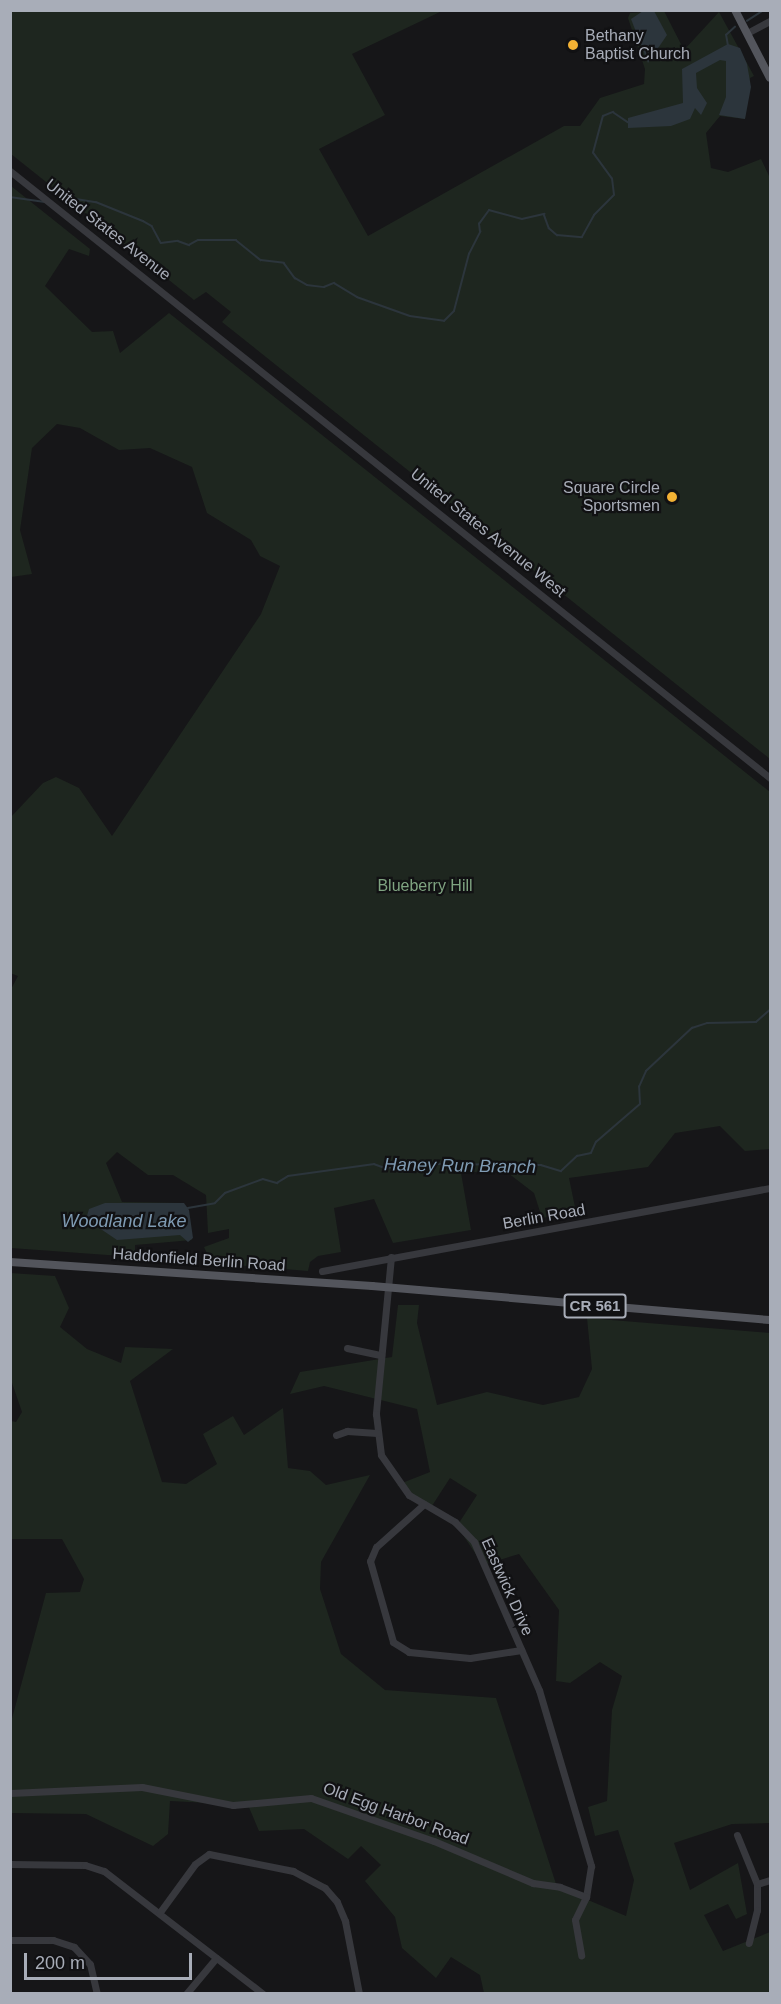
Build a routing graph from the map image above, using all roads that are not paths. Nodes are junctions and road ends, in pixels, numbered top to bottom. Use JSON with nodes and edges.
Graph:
{"nodes":[{"id":1,"x":735,"y":10,"type":"edge"},
{"id":2,"x":771,"y":21,"type":"edge"},
{"id":3,"x":747,"y":33,"type":"junction"},
{"id":4,"x":771,"y":78,"type":"edge"},
{"id":5,"x":10,"y":171,"type":"edge"},
{"id":6,"x":188,"y":312,"type":"joint"},
{"id":7,"x":771,"y":778,"type":"edge"},
{"id":8,"x":771,"y":1188,"type":"edge"},
{"id":9,"x":391,"y":1257,"type":"junction"},
{"id":10,"x":10,"y":1262,"type":"edge"},
{"id":11,"x":322,"y":1271,"type":"dead end"},
{"id":12,"x":386,"y":1288,"type":"junction"},
{"id":13,"x":771,"y":1320,"type":"edge"},
{"id":14,"x":347,"y":1348,"type":"dead end"},
{"id":15,"x":381,"y":1355,"type":"junction"},
{"id":16,"x":377,"y":1433,"type":"junction"},
{"id":17,"x":336,"y":1435,"type":"dead end"},
{"id":18,"x":424,"y":1504,"type":"junction"},
{"id":19,"x":521,"y":1650,"type":"junction"},
{"id":20,"x":10,"y":1793,"type":"edge"},
{"id":21,"x":737,"y":1835,"type":"dead end"},
{"id":22,"x":10,"y":1864,"type":"edge"},
{"id":23,"x":771,"y":1880,"type":"edge"},
{"id":24,"x":757,"y":1884,"type":"junction"},
{"id":25,"x":586,"y":1897,"type":"junction"},
{"id":26,"x":160,"y":1912,"type":"junction"},
{"id":27,"x":10,"y":1940,"type":"edge"},
{"id":28,"x":749,"y":1943,"type":"dead end"},
{"id":29,"x":581,"y":1955,"type":"dead end"},
{"id":30,"x":216,"y":1958,"type":"junction"},
{"id":31,"x":97,"y":1994,"type":"edge"},
{"id":32,"x":186,"y":1994,"type":"edge"},
{"id":33,"x":263,"y":1994,"type":"edge"},
{"id":34,"x":359,"y":1994,"type":"edge"}],
"edges":[{"from":1,"to":3,"type":"main road"},
{"from":2,"to":3,"type":"street"},
{"from":3,"to":4,"type":"main road"},
{"from":5,"to":6,"type":"street","name":"United States Avenue"},
{"from":6,"to":7,"type":"street","name":"United States Avenue West"},
{"from":8,"to":9,"type":"street","name":"Berlin Road"},
{"from":9,"to":11,"type":"street","name":"Berlin Road"},
{"from":9,"to":12,"type":"street","name":"Eastwick Drive"},
{"from":10,"to":12,"type":"main road","name":"Haddonfield Berlin Road","number":"CR 561"},
{"from":12,"to":13,"type":"main road","number":"CR 561"},
{"from":12,"to":15,"type":"street","name":"Eastwick Drive"},
{"from":14,"to":15,"type":"street"},
{"from":15,"to":16,"type":"street","name":"Eastwick Drive"},
{"from":16,"to":17,"type":"street"},
{"from":16,"to":18,"type":"street","name":"Eastwick Drive"},
{"from":18,"to":19,"type":"street","name":"Eastwick Drive"},
{"from":18,"to":19,"type":"street"},
{"from":19,"to":25,"type":"street","name":"Eastwick Drive"},
{"from":20,"to":25,"type":"street","name":"Old Egg Harbor Road"},
{"from":21,"to":24,"type":"street"},
{"from":22,"to":26,"type":"street"},
{"from":23,"to":24,"type":"street"},
{"from":24,"to":28,"type":"street"},
{"from":25,"to":29,"type":"street","name":"Eastwick Drive"},
{"from":26,"to":30,"type":"street"},
{"from":26,"to":34,"type":"street"},
{"from":27,"to":31,"type":"street"},
{"from":30,"to":32,"type":"street"},
{"from":30,"to":33,"type":"street"}]}
